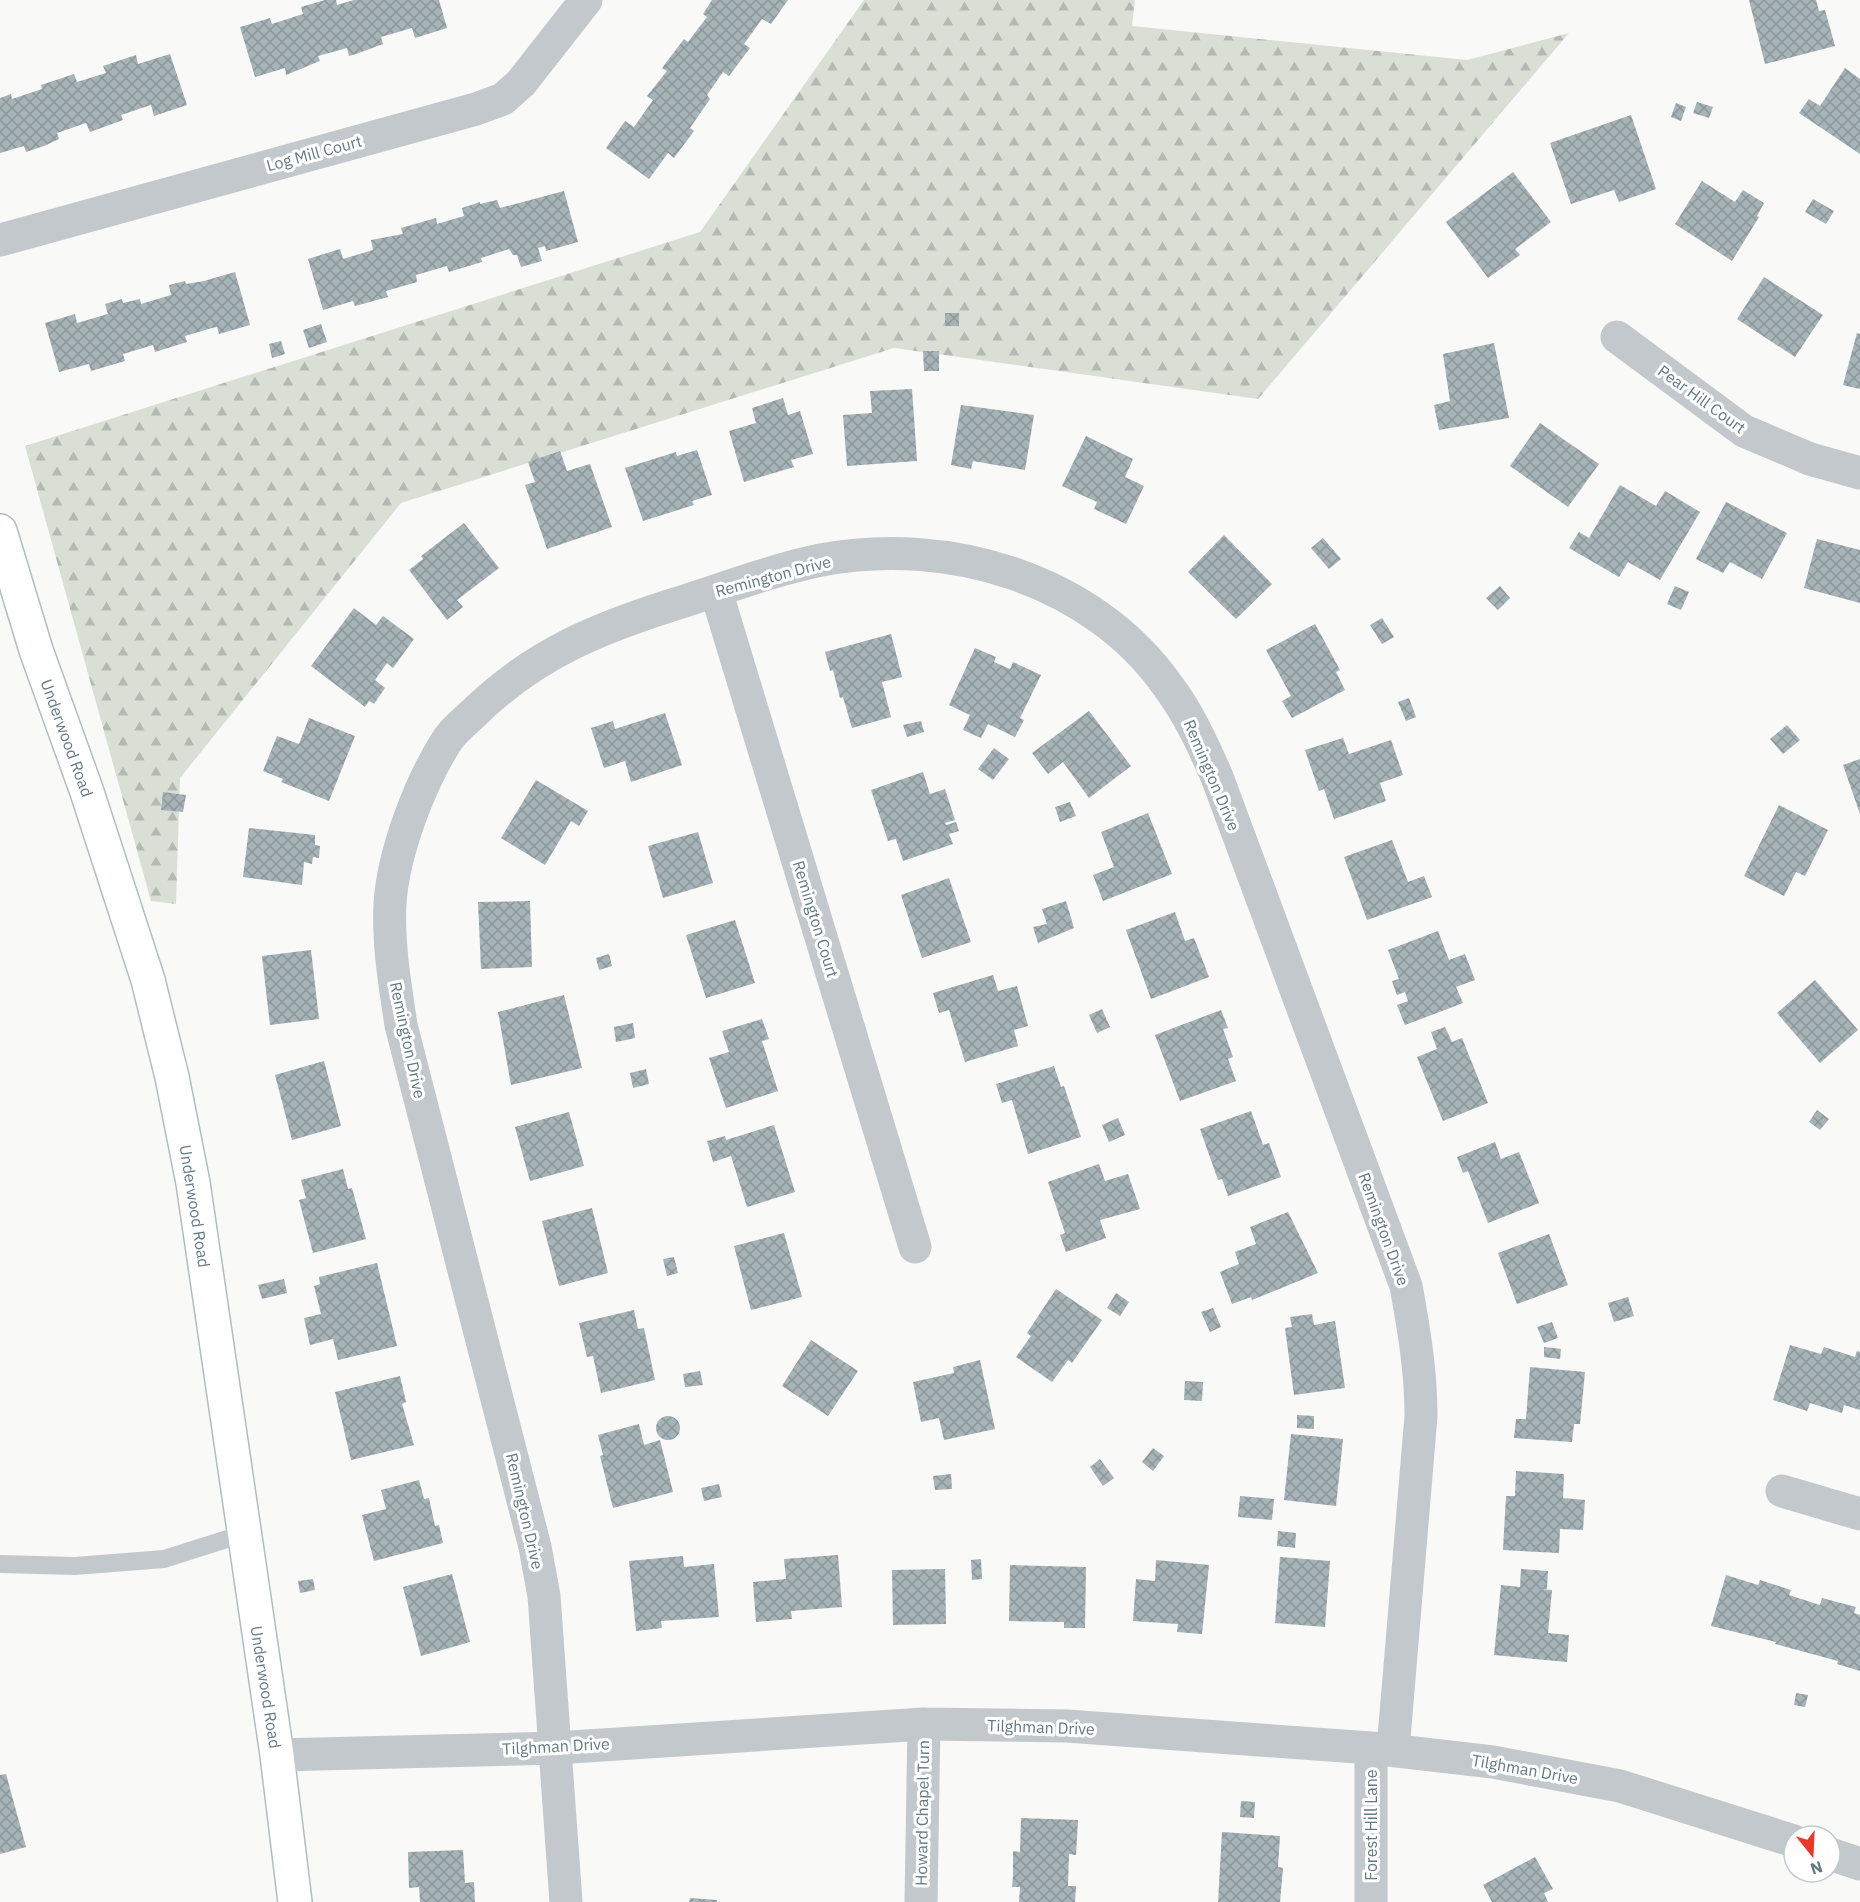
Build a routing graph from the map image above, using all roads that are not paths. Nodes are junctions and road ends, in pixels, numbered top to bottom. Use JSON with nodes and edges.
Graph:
{"nodes":[{"id":1,"x":586,"y":0,"type":"edge"},
{"id":2,"x":0,"y":240,"type":"edge"},
{"id":3,"x":1617,"y":337,"type":"dead end"},
{"id":4,"x":1860,"y":473,"type":"edge"},
{"id":5,"x":0,"y":531,"type":"edge"},
{"id":6,"x":716,"y":591,"type":"junction"},
{"id":7,"x":915,"y":1247,"type":"dead end"},
{"id":8,"x":1782,"y":1491,"type":"dead end"},
{"id":9,"x":1860,"y":1514,"type":"edge"},
{"id":10,"x":243,"y":1534,"type":"junction"},
{"id":11,"x":0,"y":1564,"type":"edge"},
{"id":12,"x":924,"y":1724,"type":"junction"},
{"id":13,"x":556,"y":1748,"type":"junction"},
{"id":14,"x":1382,"y":1749,"type":"junction"},
{"id":15,"x":277,"y":1755,"type":"junction"},
{"id":16,"x":1782,"y":1837,"type":"edge"},
{"id":17,"x":1842,"y":1858,"type":"edge"},
{"id":18,"x":1860,"y":1864,"type":"edge"},
{"id":19,"x":295,"y":1902,"type":"edge"},
{"id":20,"x":566,"y":1902,"type":"edge"},
{"id":21,"x":921,"y":1902,"type":"edge"},
{"id":22,"x":1371,"y":1902,"type":"edge"}],
"edges":[{"from":1,"to":2,"type":"street","name":"Log Mill Court"},
{"from":3,"to":4,"type":"street","name":"Pear Hill Court"},
{"from":5,"to":10,"type":"street","name":"Underwood Road"},
{"from":6,"to":7,"type":"street","name":"Remington Court"},
{"from":6,"to":13,"type":"street","name":"Remington Drive"},
{"from":6,"to":14,"type":"street","name":"Remington Drive"},
{"from":8,"to":9,"type":"street"},
{"from":10,"to":11,"type":"lane"},
{"from":10,"to":15,"type":"street","name":"Underwood Road"},
{"from":12,"to":13,"type":"street","name":"Tilghman Drive"},
{"from":12,"to":14,"type":"street","name":"Tilghman Drive"},
{"from":12,"to":21,"type":"street","name":"Howard Chapel Turn"},
{"from":13,"to":15,"type":"street","name":"Tilghman Drive"},
{"from":13,"to":20,"type":"street","name":"Remington Drive"},
{"from":14,"to":16,"type":"street","name":"Tilghman Drive"},
{"from":14,"to":22,"type":"street","name":"Forest Hill Lane"},
{"from":15,"to":19,"type":"street","name":"Underwood Road"},
{"from":17,"to":18,"type":"street"}]}
